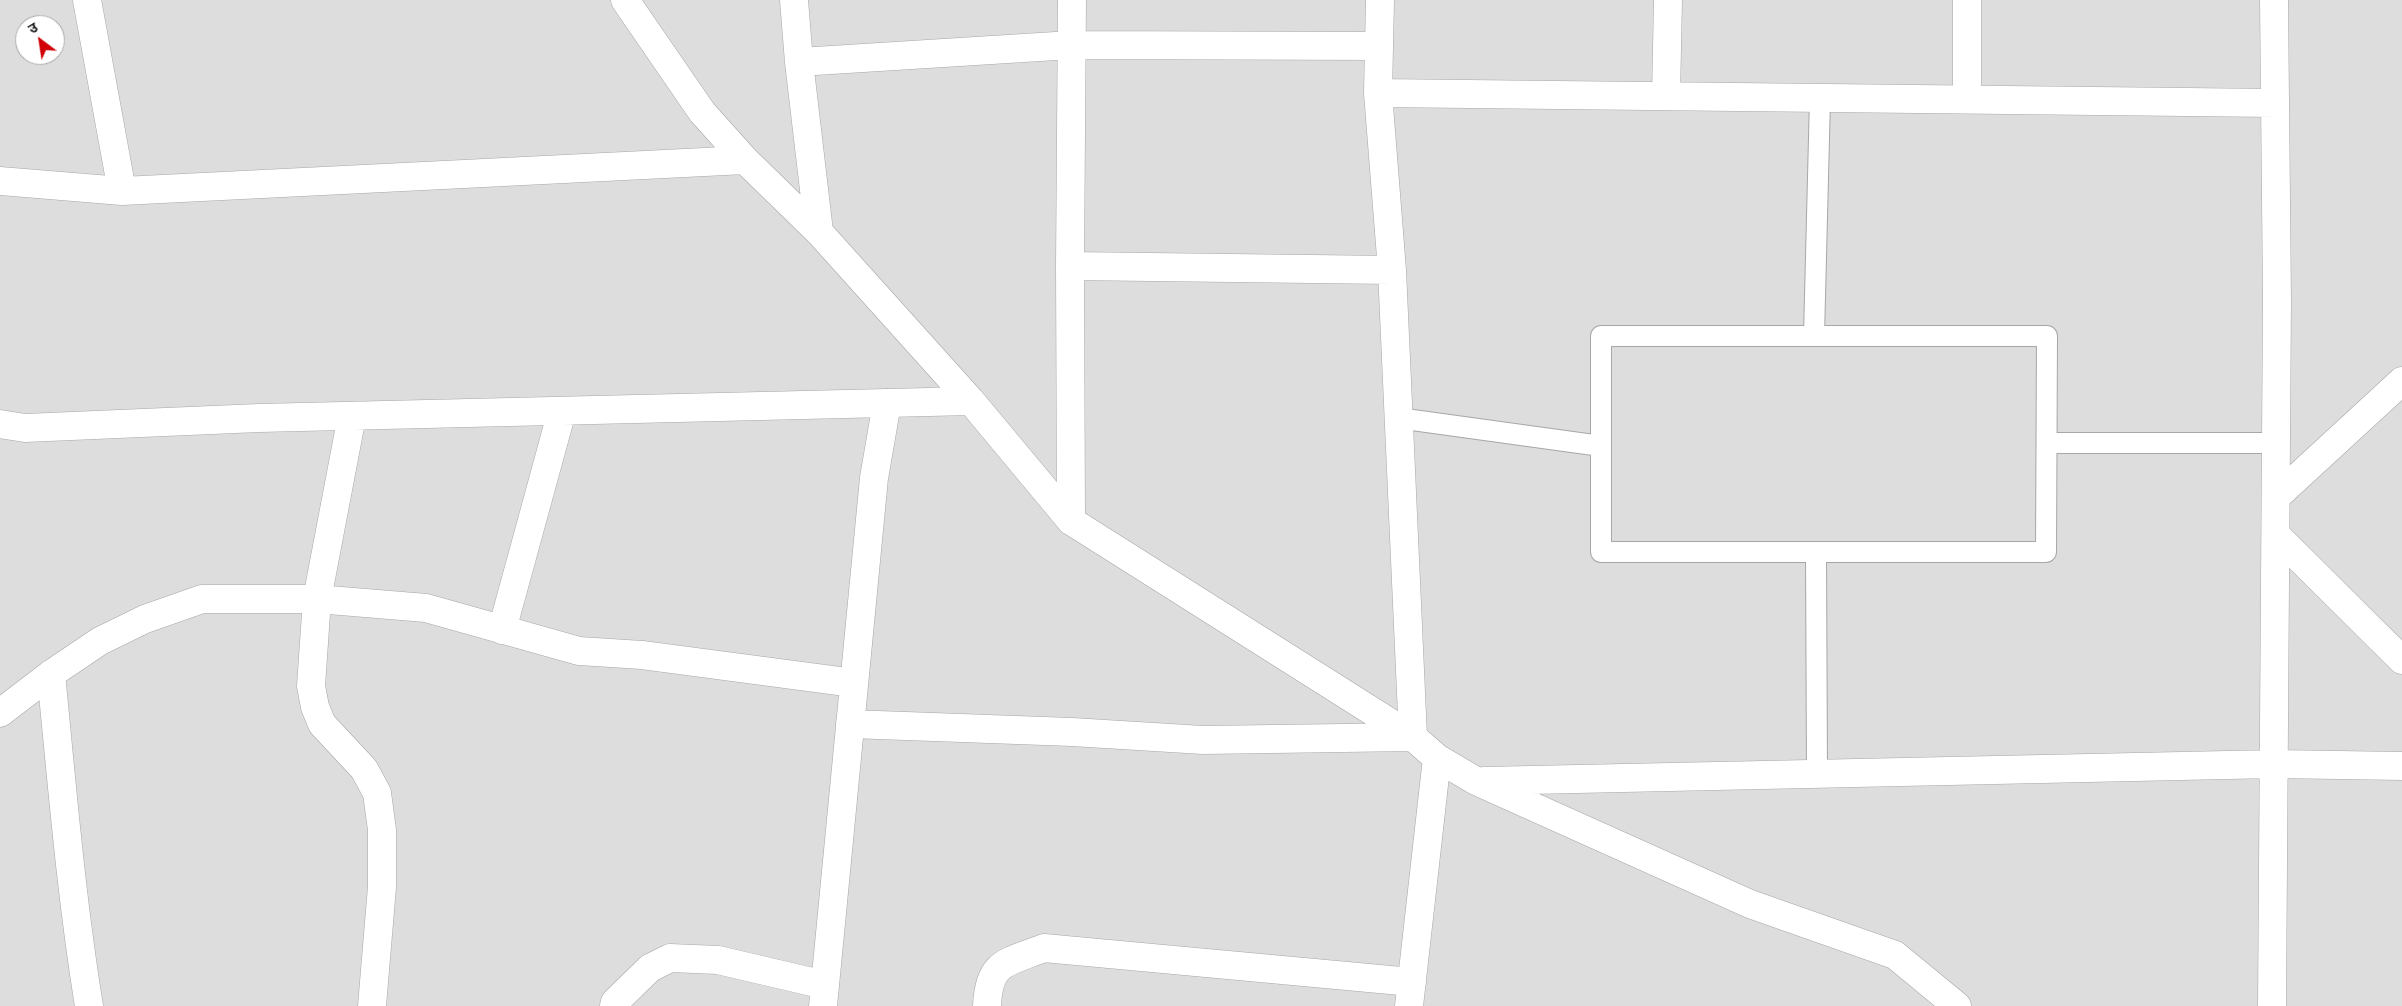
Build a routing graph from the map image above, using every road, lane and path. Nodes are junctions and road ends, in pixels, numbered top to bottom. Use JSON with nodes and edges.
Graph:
{"nodes":[{"id":1,"x":87,"y":0,"type":"edge"},
{"id":2,"x":625,"y":0,"type":"edge"},
{"id":3,"x":794,"y":0,"type":"edge"},
{"id":4,"x":1072,"y":0,"type":"edge"},
{"id":5,"x":1380,"y":0,"type":"edge"},
{"id":6,"x":1668,"y":0,"type":"edge"},
{"id":7,"x":1966,"y":0,"type":"edge"},
{"id":8,"x":2274,"y":0,"type":"edge"},
{"id":9,"x":1072,"y":45,"type":"junction"},
{"id":10,"x":1379,"y":46,"type":"junction"},
{"id":11,"x":799,"y":62,"type":"junction"},
{"id":12,"x":1378,"y":93,"type":"junction"},
{"id":13,"x":1666,"y":96,"type":"junction"},
{"id":14,"x":1820,"y":98,"type":"junction"},
{"id":15,"x":1967,"y":99,"type":"junction"},
{"id":16,"x":2274,"y":103,"type":"junction"},
{"id":17,"x":745,"y":160,"type":"junction"},
{"id":18,"x":0,"y":181,"type":"edge"},
{"id":19,"x":122,"y":191,"type":"junction"},
{"id":20,"x":819,"y":232,"type":"junction"},
{"id":21,"x":1070,"y":266,"type":"junction"},
{"id":22,"x":1392,"y":270,"type":"junction"},
{"id":23,"x":1814,"y":336,"type":"junction"},
{"id":24,"x":2402,"y":381,"type":"edge"},
{"id":25,"x":971,"y":401,"type":"junction"},
{"id":26,"x":887,"y":403,"type":"junction"},
{"id":27,"x":562,"y":411,"type":"junction"},
{"id":28,"x":352,"y":416,"type":"junction"},
{"id":29,"x":1398,"y":418,"type":"junction"},
{"id":30,"x":0,"y":424,"type":"edge"},
{"id":31,"x":2276,"y":443,"type":"junction"},
{"id":32,"x":2047,"y":444,"type":"junction"},
{"id":33,"x":1601,"y":446,"type":"junction"},
{"id":34,"x":2276,"y":497,"type":"junction"},
{"id":35,"x":1072,"y":521,"type":"junction"},
{"id":36,"x":2276,"y":535,"type":"junction"},
{"id":37,"x":1816,"y":552,"type":"junction"},
{"id":38,"x":317,"y":599,"type":"junction"},
{"id":39,"x":502,"y":630,"type":"junction"},
{"id":40,"x":2402,"y":660,"type":"edge"},
{"id":41,"x":51,"y":674,"type":"junction"},
{"id":42,"x":854,"y":683,"type":"junction"},
{"id":43,"x":0,"y":712,"type":"edge"},
{"id":44,"x":850,"y":724,"type":"junction"},
{"id":45,"x":1413,"y":737,"type":"junction"},
{"id":46,"x":1437,"y":758,"type":"junction"},
{"id":47,"x":2274,"y":764,"type":"junction"},
{"id":48,"x":2402,"y":766,"type":"edge"},
{"id":49,"x":1817,"y":774,"type":"junction"},
{"id":50,"x":1476,"y":781,"type":"junction"},
{"id":51,"x":1410,"y":994,"type":"edge"},
{"id":52,"x":824,"y":995,"type":"edge"},
{"id":53,"x":89,"y":1006,"type":"edge"},
{"id":54,"x":372,"y":1006,"type":"edge"},
{"id":55,"x":614,"y":1006,"type":"edge"},
{"id":56,"x":987,"y":1006,"type":"edge"},
{"id":57,"x":1957,"y":1006,"type":"edge"},
{"id":58,"x":2272,"y":1006,"type":"edge"}],
"edges":[{"from":1,"to":19,"type":"street"},
{"from":2,"to":17,"type":"street"},
{"from":3,"to":11,"type":"street"},
{"from":4,"to":9,"type":"street"},
{"from":5,"to":10,"type":"street"},
{"from":6,"to":13,"type":"street"},
{"from":7,"to":15,"type":"street"},
{"from":8,"to":16,"type":"street"},
{"from":9,"to":10,"type":"street"},
{"from":9,"to":11,"type":"street"},
{"from":9,"to":21,"type":"street"},
{"from":10,"to":12,"type":"street"},
{"from":11,"to":20,"type":"street"},
{"from":12,"to":13,"type":"street"},
{"from":12,"to":22,"type":"street"},
{"from":13,"to":14,"type":"street"},
{"from":14,"to":15,"type":"street"},
{"from":14,"to":23,"type":"lane"},
{"from":15,"to":16,"type":"street"},
{"from":16,"to":31,"type":"street"},
{"from":17,"to":19,"type":"street"},
{"from":17,"to":20,"type":"street"},
{"from":18,"to":19,"type":"street"},
{"from":20,"to":25,"type":"street"},
{"from":21,"to":22,"type":"street"},
{"from":21,"to":35,"type":"street"},
{"from":22,"to":29,"type":"street"},
{"from":23,"to":32,"type":"lane"},
{"from":23,"to":33,"type":"lane"},
{"from":24,"to":34,"type":"street"},
{"from":25,"to":26,"type":"street"},
{"from":25,"to":35,"type":"street"},
{"from":26,"to":27,"type":"street"},
{"from":26,"to":42,"type":"street"},
{"from":27,"to":28,"type":"street"},
{"from":27,"to":39,"type":"street"},
{"from":28,"to":30,"type":"street"},
{"from":28,"to":38,"type":"street"},
{"from":29,"to":33,"type":"lane"},
{"from":29,"to":45,"type":"street"},
{"from":31,"to":32,"type":"lane"},
{"from":31,"to":34,"type":"street"},
{"from":32,"to":37,"type":"lane"},
{"from":33,"to":37,"type":"lane"},
{"from":34,"to":36,"type":"street"},
{"from":35,"to":45,"type":"street"},
{"from":36,"to":40,"type":"street"},
{"from":36,"to":47,"type":"street"},
{"from":37,"to":49,"type":"lane"},
{"from":38,"to":39,"type":"street"},
{"from":38,"to":41,"type":"street"},
{"from":38,"to":54,"type":"street"},
{"from":39,"to":42,"type":"street"},
{"from":41,"to":43,"type":"street"},
{"from":41,"to":53,"type":"street"},
{"from":42,"to":44,"type":"street"},
{"from":44,"to":45,"type":"street"},
{"from":44,"to":52,"type":"street"},
{"from":45,"to":46,"type":"street"},
{"from":46,"to":50,"type":"street"},
{"from":46,"to":51,"type":"street"},
{"from":47,"to":48,"type":"street"},
{"from":47,"to":49,"type":"street"},
{"from":47,"to":58,"type":"street"},
{"from":49,"to":50,"type":"street"},
{"from":50,"to":57,"type":"street"},
{"from":51,"to":56,"type":"street"},
{"from":52,"to":55,"type":"street"}]}
